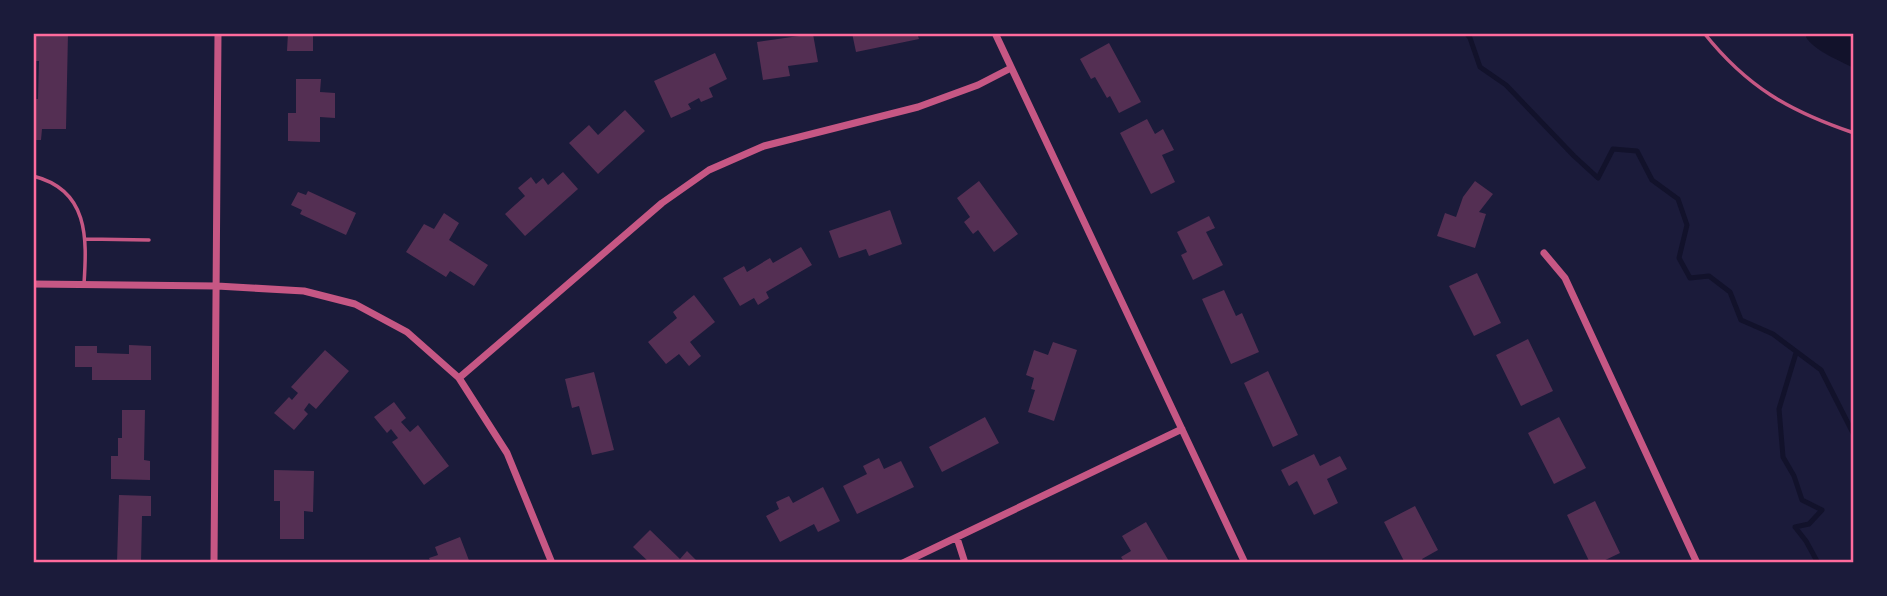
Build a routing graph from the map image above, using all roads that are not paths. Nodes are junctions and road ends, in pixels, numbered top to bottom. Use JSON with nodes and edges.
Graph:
{"nodes":[{"id":1,"x":218,"y":33,"type":"edge"},
{"id":2,"x":995,"y":33,"type":"edge"},
{"id":3,"x":1704,"y":33,"type":"edge"},
{"id":4,"x":1011,"y":68,"type":"junction"},
{"id":5,"x":1854,"y":133,"type":"edge"},
{"id":6,"x":33,"y":176,"type":"edge"},
{"id":7,"x":86,"y":239,"type":"junction"},
{"id":8,"x":149,"y":240,"type":"dead end"},
{"id":9,"x":1544,"y":253,"type":"dead end"},
{"id":10,"x":33,"y":284,"type":"edge"},
{"id":11,"x":84,"y":284,"type":"junction"},
{"id":12,"x":217,"y":286,"type":"junction"},
{"id":13,"x":459,"y":378,"type":"junction"},
{"id":14,"x":1182,"y":429,"type":"junction"},
{"id":15,"x":957,"y":538,"type":"junction"},
{"id":16,"x":215,"y":563,"type":"edge"},
{"id":17,"x":552,"y":563,"type":"edge"},
{"id":18,"x":903,"y":563,"type":"edge"},
{"id":19,"x":965,"y":563,"type":"edge"},
{"id":20,"x":1245,"y":563,"type":"edge"},
{"id":21,"x":1697,"y":563,"type":"edge"}],
"edges":[{"from":1,"to":12,"type":"street"},
{"from":2,"to":4,"type":"street"},
{"from":3,"to":5,"type":"lane"},
{"from":4,"to":13,"type":"street"},
{"from":4,"to":14,"type":"street"},
{"from":6,"to":7,"type":"lane"},
{"from":7,"to":8,"type":"lane"},
{"from":7,"to":11,"type":"lane"},
{"from":9,"to":21,"type":"street"},
{"from":10,"to":11,"type":"street"},
{"from":11,"to":12,"type":"street"},
{"from":12,"to":13,"type":"street"},
{"from":12,"to":16,"type":"street"},
{"from":13,"to":17,"type":"street"},
{"from":14,"to":15,"type":"street"},
{"from":14,"to":20,"type":"street"},
{"from":15,"to":18,"type":"street"},
{"from":15,"to":19,"type":"street"}]}
